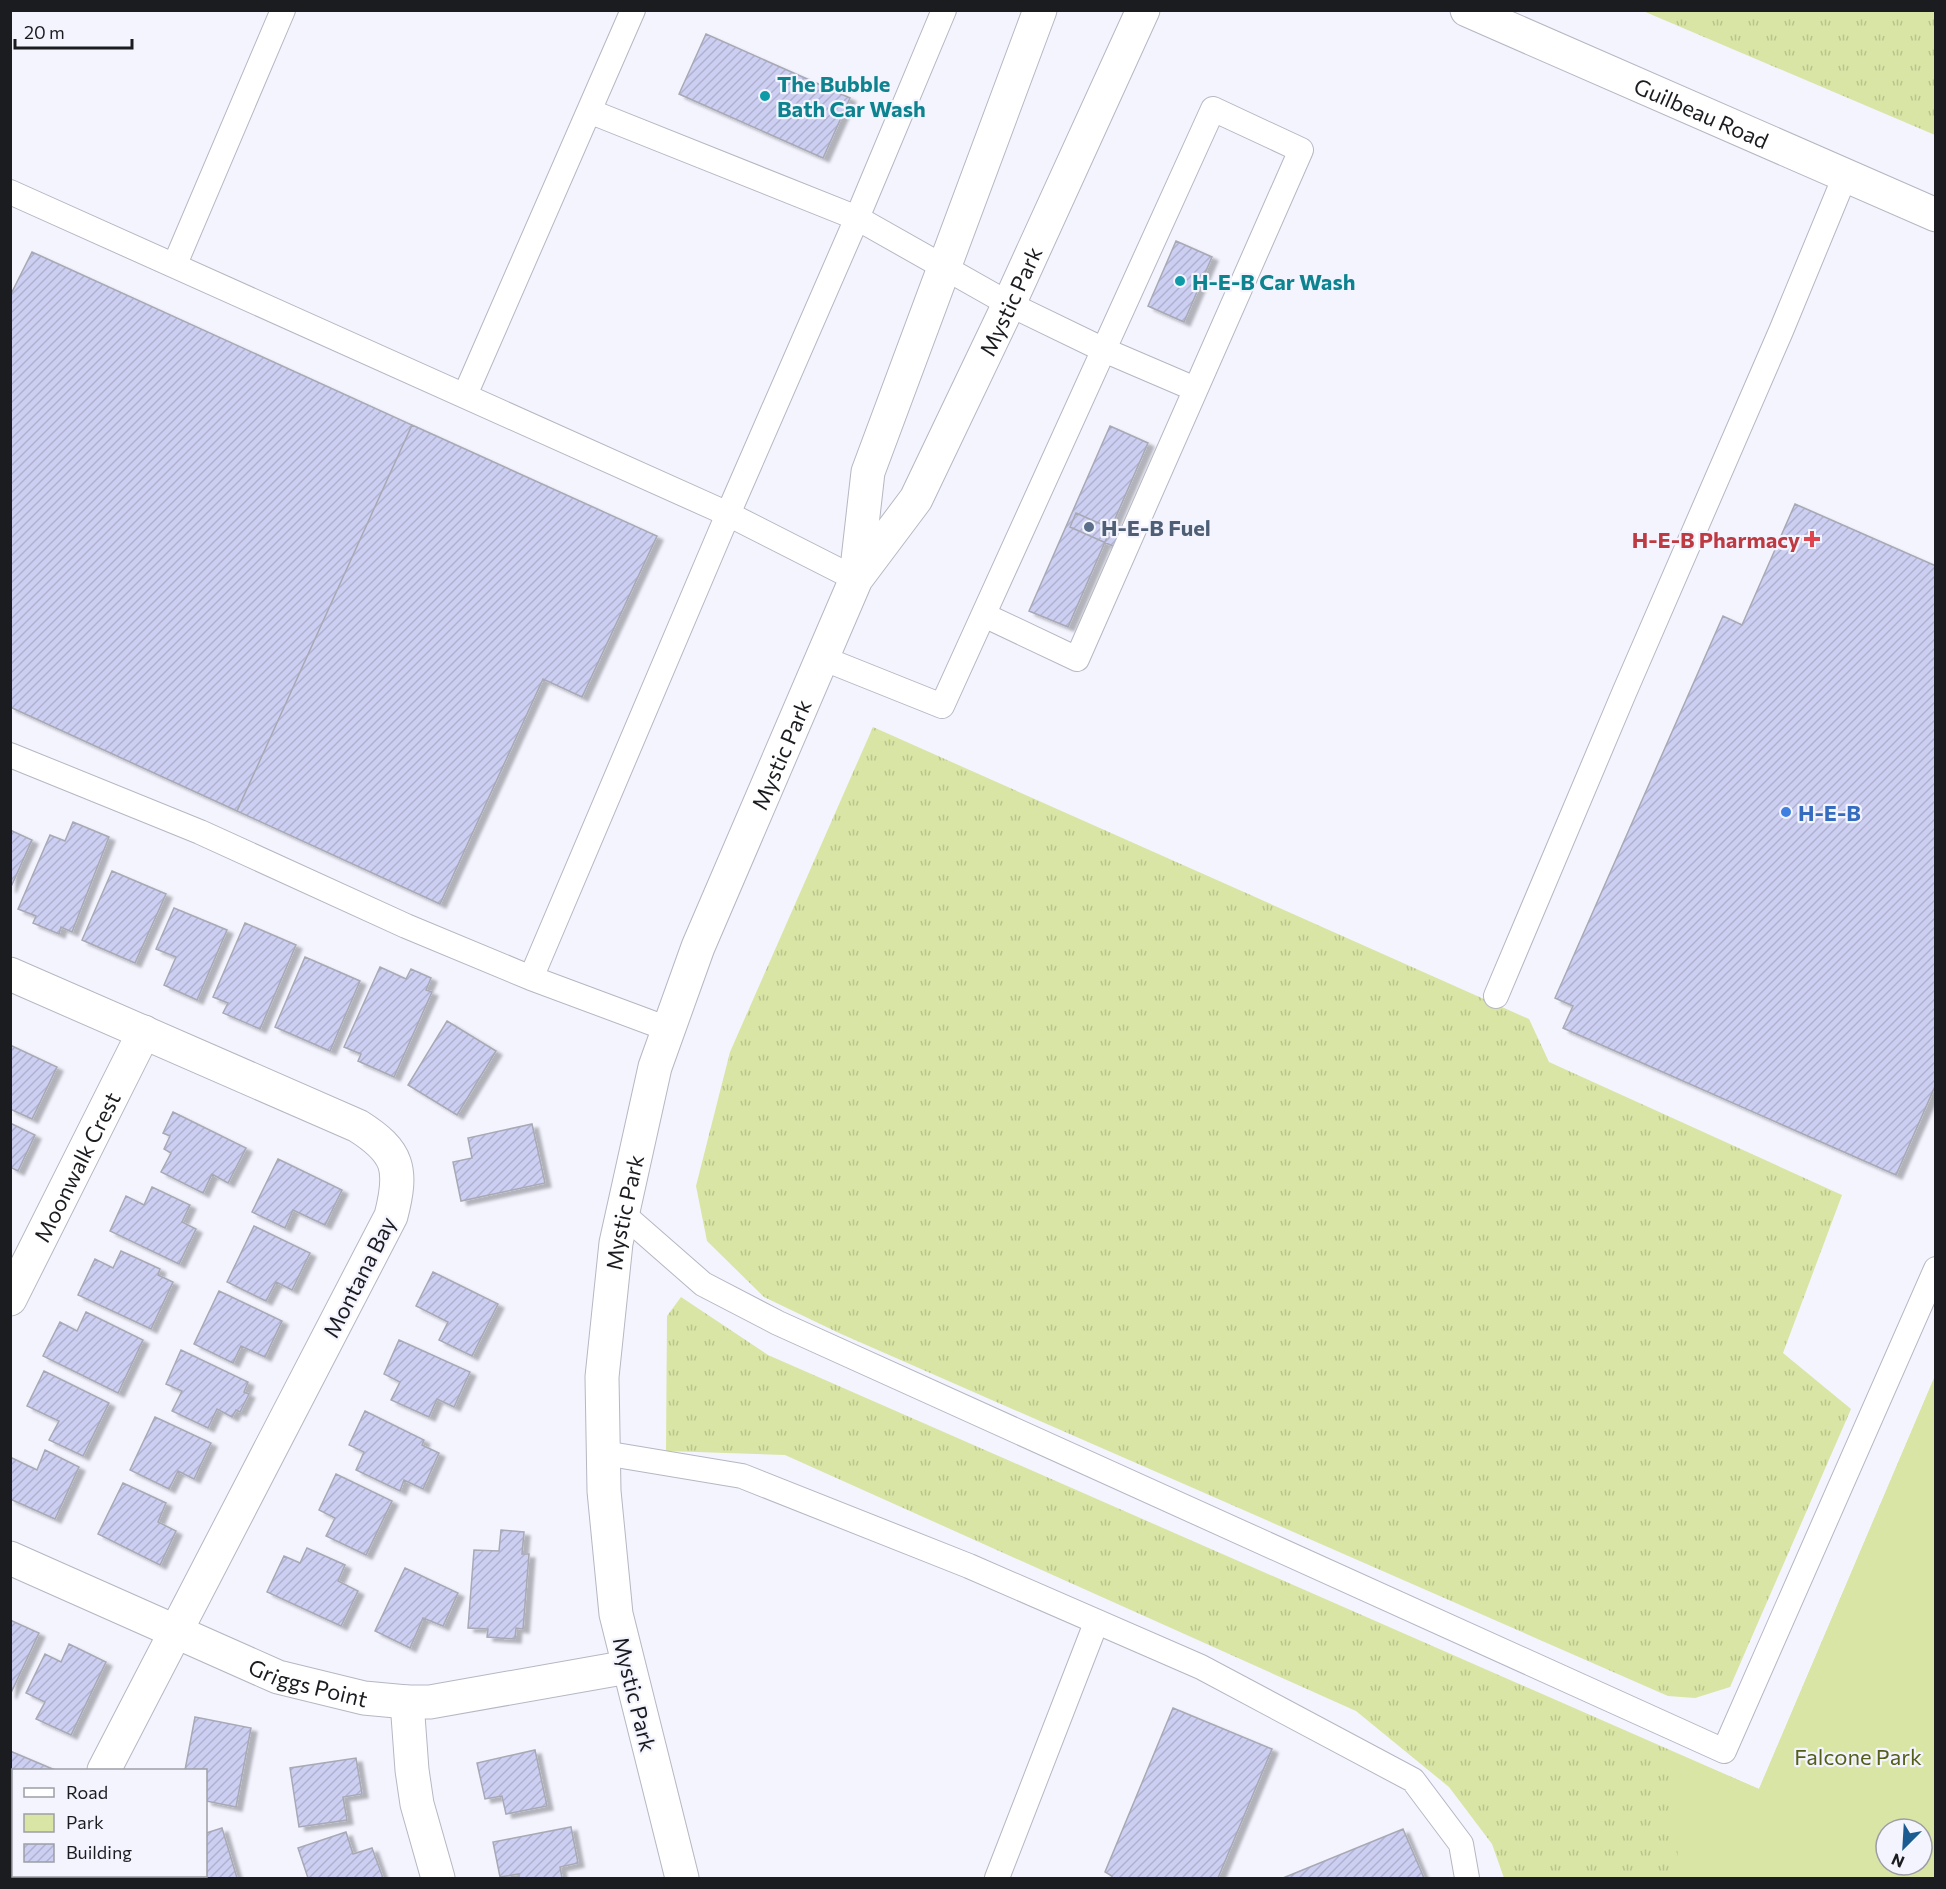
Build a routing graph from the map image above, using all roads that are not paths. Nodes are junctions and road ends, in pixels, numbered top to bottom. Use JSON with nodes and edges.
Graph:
{"nodes":[{"id":1,"x":283,"y":10,"type":"edge"},
{"id":2,"x":633,"y":10,"type":"edge"},
{"id":3,"x":944,"y":10,"type":"edge"},
{"id":4,"x":1040,"y":10,"type":"edge"},
{"id":5,"x":1143,"y":10,"type":"edge"},
{"id":6,"x":1467,"y":10,"type":"edge"},
{"id":7,"x":589,"y":111,"type":"junction"},
{"id":8,"x":1845,"y":176,"type":"junction"},
{"id":9,"x":10,"y":192,"type":"edge"},
{"id":10,"x":1935,"y":216,"type":"edge"},
{"id":11,"x":857,"y":218,"type":"junction"},
{"id":12,"x":175,"y":264,"type":"junction"},
{"id":13,"x":943,"y":266,"type":"junction"},
{"id":14,"x":1009,"y":304,"type":"junction"},
{"id":15,"x":1104,"y":350,"type":"junction"},
{"id":16,"x":1196,"y":389,"type":"junction"},
{"id":17,"x":465,"y":396,"type":"junction"},
{"id":18,"x":728,"y":514,"type":"junction"},
{"id":19,"x":856,"y":579,"type":"junction"},
{"id":20,"x":984,"y":615,"type":"junction"},
{"id":21,"x":822,"y":658,"type":"junction"},
{"id":22,"x":10,"y":755,"type":"edge"},
{"id":23,"x":10,"y":974,"type":"edge"},
{"id":24,"x":531,"y":978,"type":"junction"},
{"id":25,"x":1496,"y":996,"type":"dead end"},
{"id":26,"x":668,"y":1029,"type":"junction"},
{"id":27,"x":144,"y":1032,"type":"junction"},
{"id":28,"x":623,"y":1214,"type":"junction"},
{"id":29,"x":1935,"y":1269,"type":"edge"},
{"id":30,"x":10,"y":1299,"type":"edge"},
{"id":31,"x":604,"y":1453,"type":"junction"},
{"id":32,"x":10,"y":1558,"type":"edge"},
{"id":33,"x":1096,"y":1623,"type":"junction"},
{"id":34,"x":175,"y":1632,"type":"junction"},
{"id":35,"x":628,"y":1667,"type":"junction"},
{"id":36,"x":407,"y":1702,"type":"junction"},
{"id":37,"x":105,"y":1769,"type":"edge"},
{"id":38,"x":438,"y":1878,"type":"edge"},
{"id":39,"x":682,"y":1878,"type":"edge"},
{"id":40,"x":997,"y":1878,"type":"edge"},
{"id":41,"x":1467,"y":1878,"type":"edge"}],
"edges":[{"from":1,"to":12,"type":"lane"},
{"from":2,"to":7,"type":"lane"},
{"from":3,"to":11,"type":"lane"},
{"from":4,"to":13,"type":"street","name":"Mystic Park"},
{"from":5,"to":14,"type":"street","name":"Mystic Park"},
{"from":6,"to":8,"type":"street","name":"Guilbeau Road"},
{"from":7,"to":11,"type":"lane"},
{"from":7,"to":17,"type":"lane"},
{"from":8,"to":10,"type":"street","name":"Guilbeau Road"},
{"from":8,"to":25,"type":"lane"},
{"from":9,"to":12,"type":"lane"},
{"from":11,"to":13,"type":"lane"},
{"from":11,"to":18,"type":"lane"},
{"from":12,"to":17,"type":"lane"},
{"from":13,"to":14,"type":"lane"},
{"from":13,"to":19,"type":"street","name":"Mystic Park"},
{"from":14,"to":15,"type":"lane"},
{"from":14,"to":19,"type":"street","name":"Mystic Park"},
{"from":15,"to":16,"type":"lane"},
{"from":15,"to":16,"type":"lane"},
{"from":15,"to":20,"type":"lane"},
{"from":16,"to":20,"type":"lane"},
{"from":17,"to":18,"type":"lane"},
{"from":18,"to":19,"type":"lane"},
{"from":18,"to":24,"type":"lane"},
{"from":19,"to":21,"type":"street","name":"Mystic Park"},
{"from":20,"to":21,"type":"lane"},
{"from":21,"to":26,"type":"street","name":"Mystic Park"},
{"from":22,"to":24,"type":"lane"},
{"from":23,"to":27,"type":"street","name":"Montana Bay"},
{"from":24,"to":26,"type":"lane"},
{"from":26,"to":28,"type":"street","name":"Mystic Park"},
{"from":27,"to":30,"type":"street","name":"Moonwalk Crest"},
{"from":27,"to":34,"type":"street","name":"Montana Bay"},
{"from":28,"to":29,"type":"lane"},
{"from":28,"to":31,"type":"street","name":"Mystic Park"},
{"from":31,"to":33,"type":"lane"},
{"from":31,"to":35,"type":"street","name":"Mystic Park"},
{"from":32,"to":34,"type":"street","name":"Griggs Point"},
{"from":33,"to":40,"type":"lane"},
{"from":33,"to":41,"type":"lane"},
{"from":34,"to":36,"type":"street","name":"Griggs Point"},
{"from":34,"to":37,"type":"street","name":"Montana Bay"},
{"from":35,"to":36,"type":"street","name":"Griggs Point"},
{"from":35,"to":39,"type":"street","name":"Mystic Park"},
{"from":36,"to":38,"type":"street"}]}
